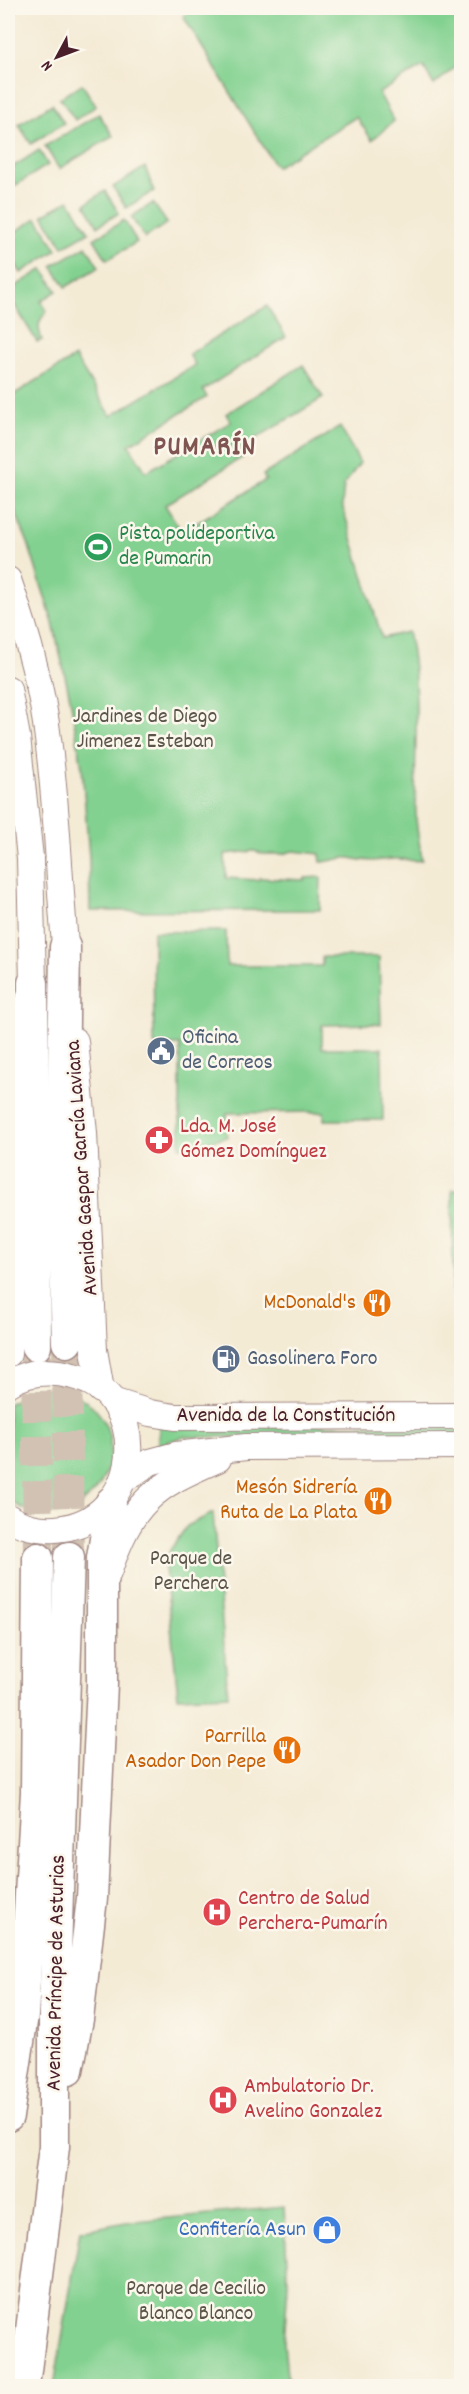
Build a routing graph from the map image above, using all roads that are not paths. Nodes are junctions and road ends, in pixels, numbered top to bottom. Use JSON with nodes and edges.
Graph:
{"nodes":[{"id":1,"x":8,"y":580,"type":"edge"},
{"id":2,"x":8,"y":689,"type":"edge"},
{"id":3,"x":65,"y":947,"type":"junction"},
{"id":4,"x":33,"y":982,"type":"junction"},
{"id":5,"x":67,"y":1342,"type":"tunnel mouth"},
{"id":6,"x":36,"y":1346,"type":"tunnel mouth"},
{"id":7,"x":8,"y":1354,"type":"tunnel mouth"},
{"id":8,"x":8,"y":1384,"type":"edge"},
{"id":9,"x":106,"y":1395,"type":"junction"},
{"id":10,"x":462,"y":1416,"type":"edge"},
{"id":11,"x":462,"y":1446,"type":"edge"},
{"id":12,"x":246,"y":1447,"type":"junction"},
{"id":13,"x":118,"y":1491,"type":"junction"},
{"id":14,"x":8,"y":1517,"type":"edge"},
{"id":15,"x":69,"y":1557,"type":"tunnel mouth"},
{"id":16,"x":38,"y":1558,"type":"tunnel mouth"},
{"id":17,"x":102,"y":1591,"type":"junction"},
{"id":18,"x":8,"y":2116,"type":"edge"},
{"id":19,"x":54,"y":2146,"type":"junction"},
{"id":20,"x":24,"y":2386,"type":"edge"}],
"edges":[{"from":1,"to":3,"type":"main road","name":"Avenida Gaspar García Laviana"},
{"from":2,"to":4,"type":"main road","name":"Avenida Gaspar García Laviana"},
{"from":3,"to":5,"type":"highway","name":"Avenida Gaspar García Laviana"},
{"from":3,"to":9,"type":"main road","name":"Avenida Gaspar García Laviana"},
{"from":4,"to":6,"type":"highway","name":"Avenida Gaspar García Laviana"},
{"from":4,"to":7,"type":"main road","name":"Avenida Gaspar García Laviana"},
{"from":8,"to":9,"type":"main road","name":"Avenida de la Constitución"},
{"from":9,"to":10,"type":"main road","name":"Avenida de la Constitución"},
{"from":9,"to":13,"type":"main road","name":"Avenida Gaspar García Laviana"},
{"from":11,"to":12,"type":"main road","name":"Avenida de la Constitución"},
{"from":12,"to":13,"type":"main road","name":"Avenida de la Constitución"},
{"from":12,"to":17,"type":"main road"},
{"from":13,"to":14,"type":"main road","name":"Avenida de la Constitución"},
{"from":13,"to":17,"type":"highway"},
{"from":15,"to":19,"type":"highway","name":"Avenida Príncipe de Asturias"},
{"from":16,"to":18,"type":"highway","name":"Avenida Príncipe de Asturias"},
{"from":17,"to":19,"type":"highway"},
{"from":19,"to":20,"type":"highway","name":"Avenida Príncipe de Asturias"}]}
